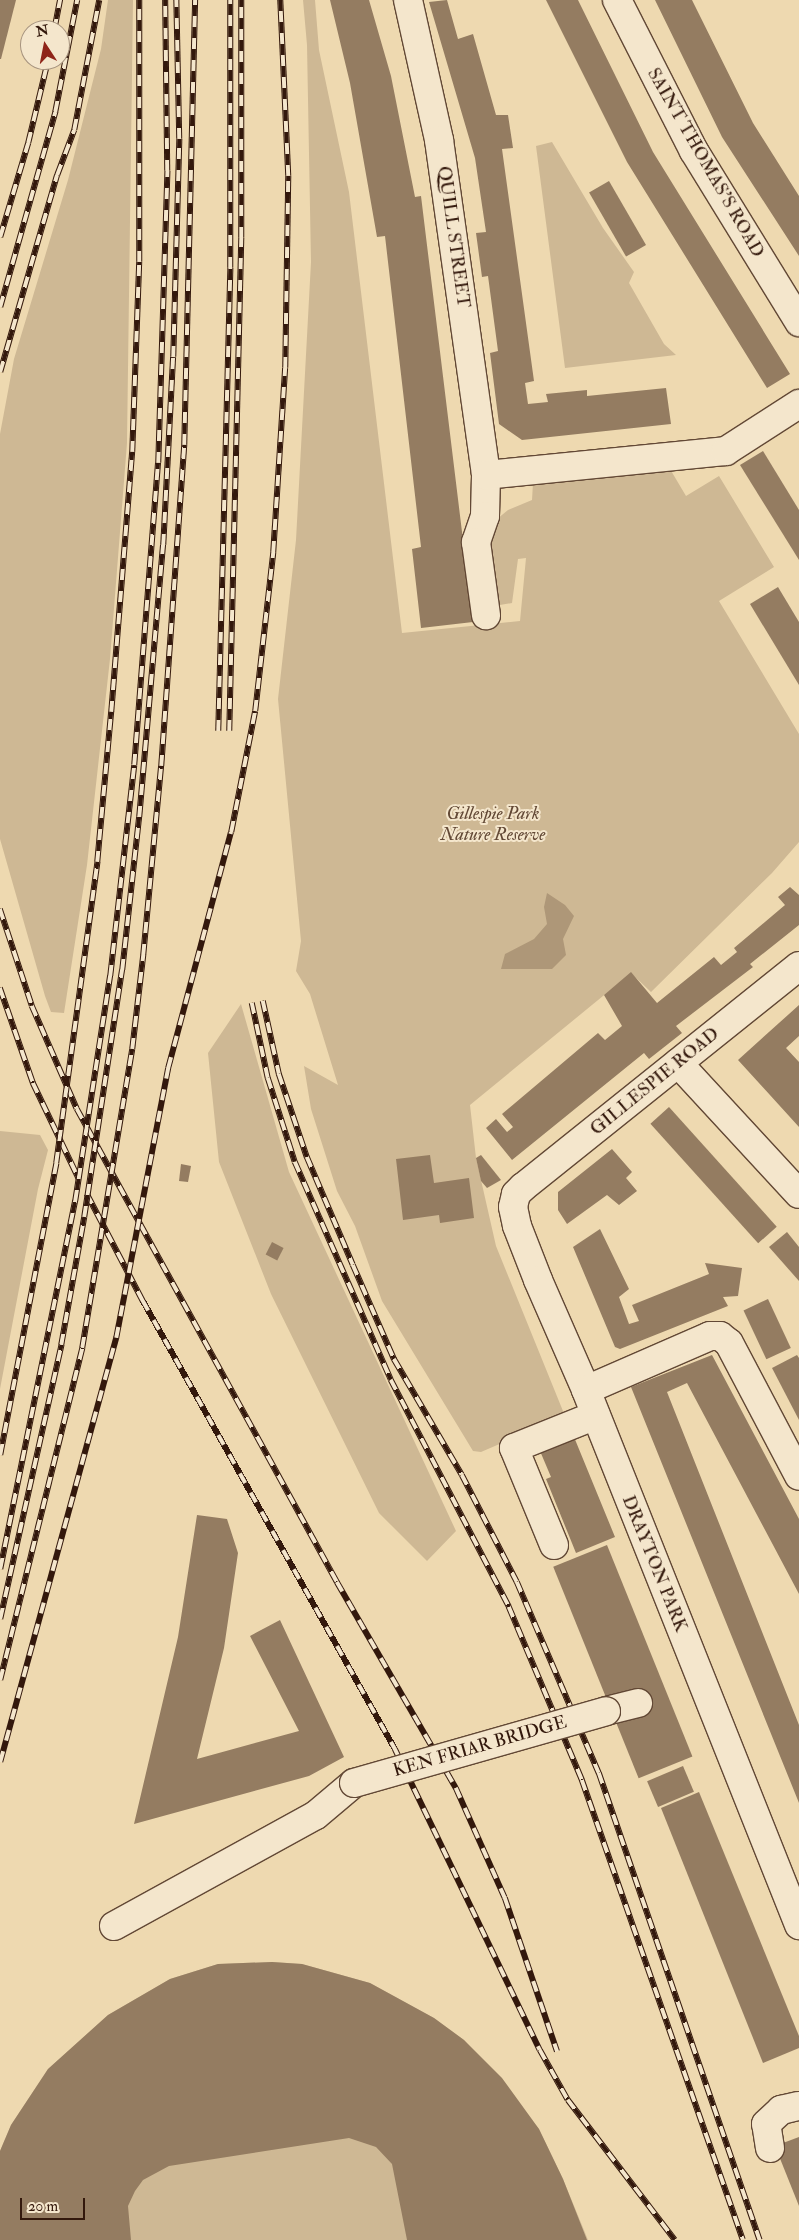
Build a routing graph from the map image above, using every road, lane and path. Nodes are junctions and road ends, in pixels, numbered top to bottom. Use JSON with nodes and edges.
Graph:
{"nodes":[{"id":1,"x":408,"y":0,"type":"edge"},
{"id":2,"x":617,"y":0,"type":"edge"},
{"id":3,"x":799,"y":322,"type":"edge"},
{"id":4,"x":799,"y":404,"type":"edge"},
{"id":5,"x":486,"y":475,"type":"junction"},
{"id":6,"x":486,"y":615,"type":"dead end"},
{"id":7,"x":799,"y":966,"type":"edge"},
{"id":8,"x":678,"y":1063,"type":"junction"},
{"id":9,"x":799,"y":1194,"type":"edge"},
{"id":10,"x":514,"y":1201,"type":"joint"},
{"id":11,"x":586,"y":1390,"type":"junction"},
{"id":12,"x":596,"y":1415,"type":"junction"},
{"id":13,"x":799,"y":1476,"type":"edge"},
{"id":14,"x":554,"y":1545,"type":"dead end"},
{"id":15,"x":638,"y":1703,"type":"dead end"},
{"id":16,"x":799,"y":1925,"type":"edge"},
{"id":17,"x":114,"y":1926,"type":"dead end"},
{"id":18,"x":799,"y":2106,"type":"edge"},
{"id":19,"x":770,"y":2148,"type":"dead end"}],
"edges":[{"from":1,"to":5,"type":"street","name":"QUILL STREET"},
{"from":2,"to":3,"type":"street","name":"SAINT THOMAS'S ROAD"},
{"from":4,"to":5,"type":"street"},
{"from":5,"to":6,"type":"street","name":"QUILL STREET"},
{"from":7,"to":8,"type":"street","name":"GILLESPIE ROAD"},
{"from":8,"to":9,"type":"street"},
{"from":8,"to":10,"type":"street","name":"GILLESPIE ROAD"},
{"from":10,"to":11,"type":"street","name":"DRAYTON PARK"},
{"from":11,"to":12,"type":"street","name":"DRAYTON PARK"},
{"from":11,"to":13,"type":"street"},
{"from":12,"to":14,"type":"street"},
{"from":12,"to":16,"type":"street","name":"DRAYTON PARK"},
{"from":15,"to":17,"type":"street","name":"KEN FRIAR BRIDGE","bridge":true},
{"from":18,"to":19,"type":"street"}]}
